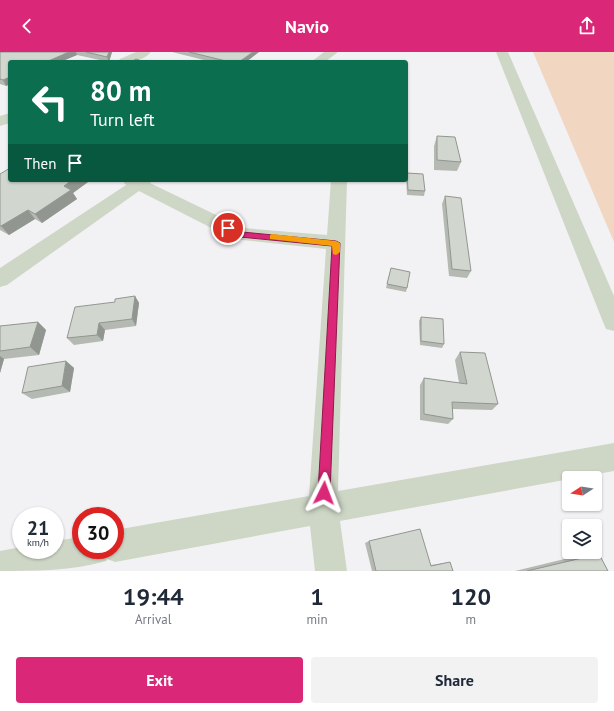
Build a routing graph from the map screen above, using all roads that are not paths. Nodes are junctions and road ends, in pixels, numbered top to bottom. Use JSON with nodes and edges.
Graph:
{"nodes":[{"id":1,"x":145,"y":52,"type":"edge"},
{"id":2,"x":332,"y":52,"type":"edge"},
{"id":3,"x":502,"y":52,"type":"edge"},
{"id":4,"x":128,"y":60,"type":"edge"},
{"id":5,"x":320,"y":60,"type":"edge"},
{"id":6,"x":137,"y":182,"type":"edge"},
{"id":7,"x":140,"y":182,"type":"edge"},
{"id":8,"x":339,"y":182,"type":"edge"},
{"id":9,"x":336,"y":243,"type":"junction"},
{"id":10,"x":0,"y":279,"type":"edge"},
{"id":11,"x":614,"y":322,"type":"edge"},
{"id":12,"x":614,"y":457,"type":"edge"},
{"id":13,"x":323,"y":509,"type":"junction"},
{"id":14,"x":124,"y":544,"type":"edge"},
{"id":15,"x":72,"y":554,"type":"edge"},
{"id":16,"x":0,"y":567,"type":"edge"},
{"id":17,"x":331,"y":571,"type":"edge"}],
"edges":[{"from":1,"to":4,"type":"street"},
{"from":2,"to":5,"type":"street"},
{"from":3,"to":11,"type":"street"},
{"from":6,"to":10,"type":"street"},
{"from":7,"to":9,"type":"street"},
{"from":8,"to":9,"type":"street"},
{"from":9,"to":13,"type":"street"},
{"from":12,"to":13,"type":"street"},
{"from":13,"to":14,"type":"street"},
{"from":13,"to":17,"type":"street"},
{"from":15,"to":16,"type":"street"}]}
